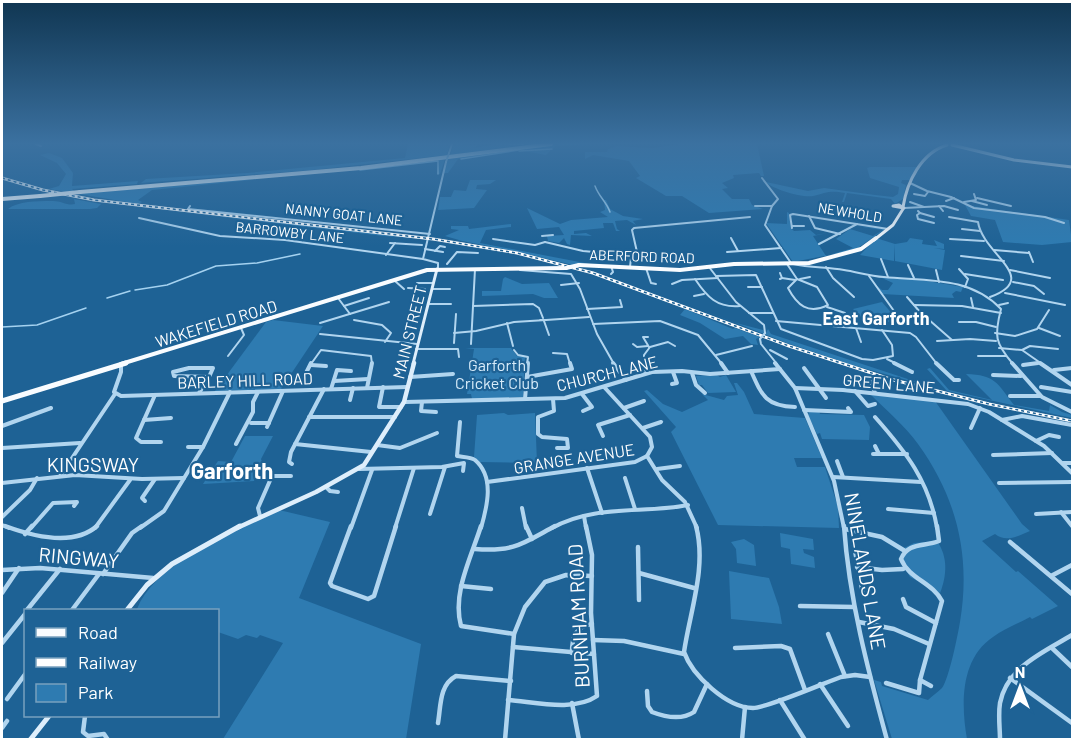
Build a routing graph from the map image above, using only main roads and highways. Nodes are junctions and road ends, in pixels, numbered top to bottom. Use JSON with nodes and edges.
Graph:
{"nodes":[{"id":1,"x":222,"y":179,"type":"edge"},
{"id":2,"x":237,"y":179,"type":"edge"},
{"id":3,"x":913,"y":179,"type":"edge"},
{"id":4,"x":74,"y":191,"type":"joint"},
{"id":5,"x":40,"y":196,"type":"joint"},
{"id":6,"x":2,"y":198,"type":"edge"},
{"id":7,"x":903,"y":208,"type":"junction"},
{"id":8,"x":438,"y":266,"type":"junction"},
{"id":9,"x":2,"y":401,"type":"edge"},
{"id":10,"x":128,"y":609,"type":"edge"},
{"id":11,"x":48,"y":717,"type":"edge"},
{"id":12,"x":30,"y":740,"type":"edge"}],
"edges":[{"from":1,"to":4,"type":"highway"},
{"from":2,"to":5,"type":"highway","bridge":true},
{"from":3,"to":7,"type":"main road","name":"ABERFORD ROAD"},
{"from":4,"to":6,"type":"highway","bridge":true},
{"from":5,"to":6,"type":"highway"},
{"from":7,"to":7,"type":"main road"},
{"from":7,"to":8,"type":"main road","name":"ABERFORD ROAD","bridge":true},
{"from":8,"to":9,"type":"main road","name":"WAKEFIELD ROAD"},
{"from":8,"to":10,"type":"main road","name":"MAIN STREET"},
{"from":11,"to":12,"type":"main road"}]}
